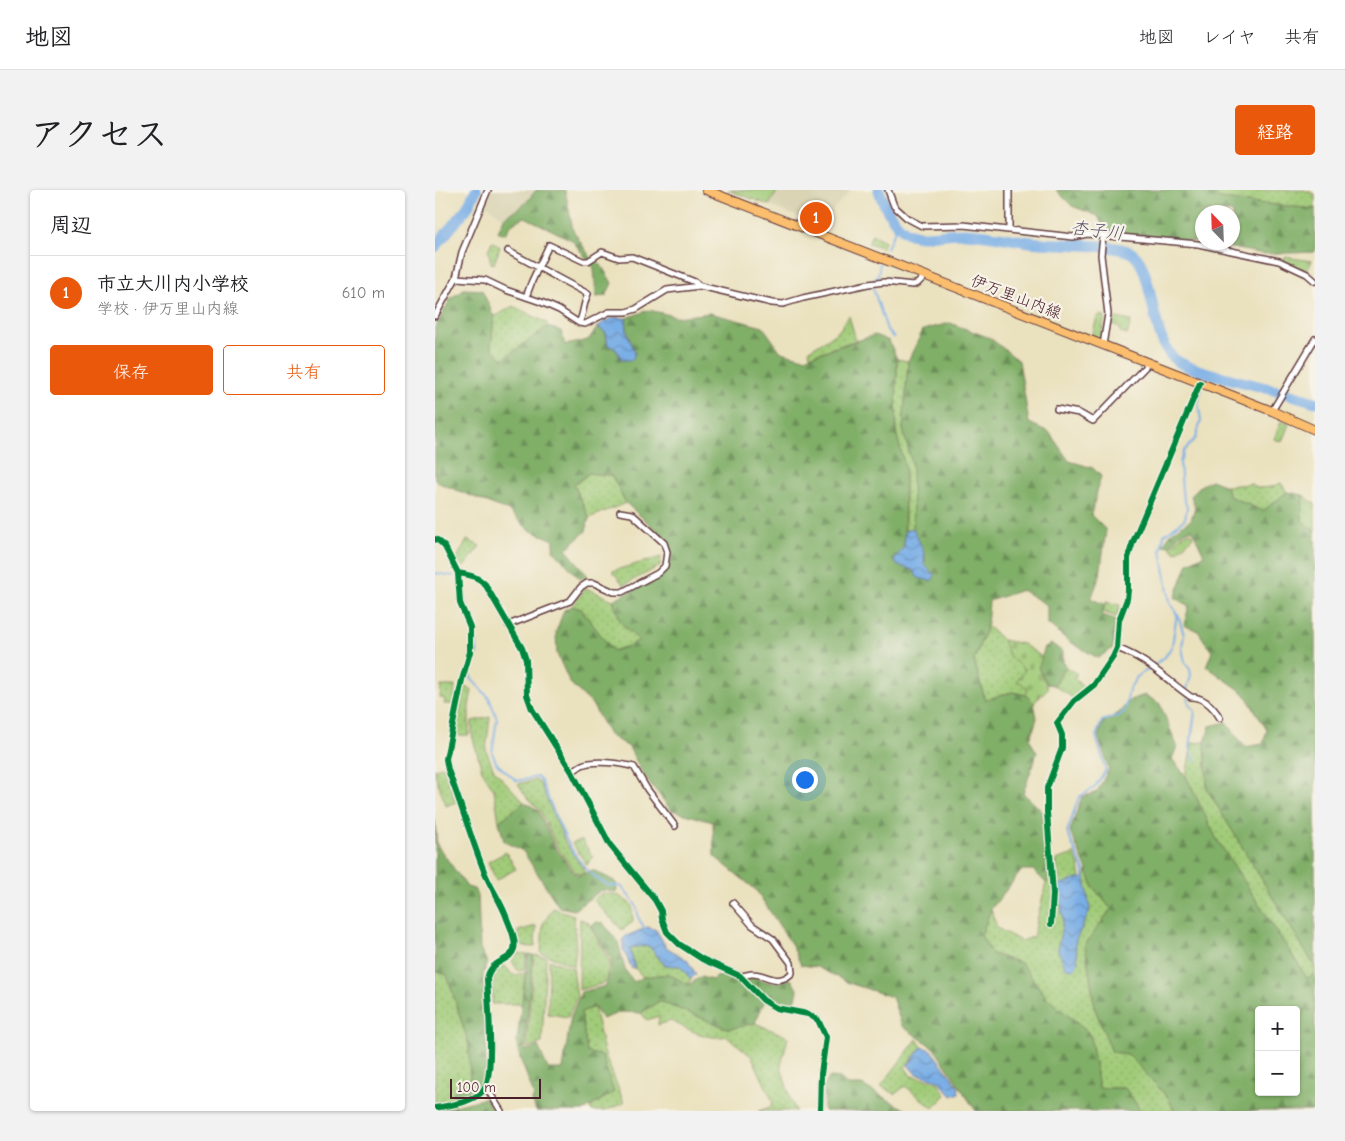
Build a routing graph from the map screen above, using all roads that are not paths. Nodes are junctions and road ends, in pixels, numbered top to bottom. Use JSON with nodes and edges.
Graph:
{"nodes":[{"id":1,"x":488,"y":190,"type":"edge"},
{"id":2,"x":706,"y":190,"type":"edge"},
{"id":3,"x":888,"y":190,"type":"edge"},
{"id":4,"x":1009,"y":190,"type":"edge"},
{"id":5,"x":1009,"y":230,"type":"junction"},
{"id":6,"x":1103,"y":236,"type":"junction"},
{"id":7,"x":509,"y":251,"type":"dead end"},
{"id":8,"x":538,"y":267,"type":"junction"},
{"id":9,"x":925,"y":276,"type":"junction"},
{"id":10,"x":456,"y":278,"type":"junction"},
{"id":11,"x":1315,"y":281,"type":"edge"},
{"id":12,"x":700,"y":286,"type":"junction"},
{"id":13,"x":526,"y":297,"type":"junction"},
{"id":14,"x":435,"y":316,"type":"edge"},
{"id":15,"x":579,"y":323,"type":"junction"},
{"id":16,"x":1315,"y":339,"type":"edge"},
{"id":17,"x":1103,"y":345,"type":"junction"},
{"id":18,"x":1149,"y":363,"type":"junction"},
{"id":19,"x":1200,"y":383,"type":"junction"},
{"id":20,"x":1057,"y":409,"type":"dead end"},
{"id":21,"x":1272,"y":411,"type":"junction"},
{"id":22,"x":1315,"y":430,"type":"edge"},
{"id":23,"x":620,"y":512,"type":"dead end"},
{"id":24,"x":435,"y":539,"type":"edge"},
{"id":25,"x":458,"y":573,"type":"junction"},
{"id":26,"x":508,"y":625,"type":"junction"},
{"id":27,"x":1117,"y":648,"type":"junction"},
{"id":28,"x":1219,"y":718,"type":"dead end"},
{"id":29,"x":571,"y":772,"type":"junction"},
{"id":30,"x":675,"y":826,"type":"dead end"},
{"id":31,"x":733,"y":903,"type":"dead end"},
{"id":32,"x":1051,"y":924,"type":"dead end"},
{"id":33,"x":740,"y":976,"type":"junction"},
{"id":34,"x":487,"y":1087,"type":"junction"},
{"id":35,"x":435,"y":1108,"type":"edge"},
{"id":36,"x":501,"y":1111,"type":"edge"},
{"id":37,"x":820,"y":1111,"type":"edge"}],
"edges":[{"from":1,"to":10,"type":"street"},
{"from":2,"to":9,"type":"main road","name":"伊万里山内線"},
{"from":3,"to":5,"type":"street"},
{"from":4,"to":5,"type":"street"},
{"from":5,"to":6,"type":"street"},
{"from":6,"to":11,"type":"street"},
{"from":6,"to":17,"type":"street"},
{"from":7,"to":8,"type":"street"},
{"from":8,"to":12,"type":"street"},
{"from":8,"to":13,"type":"street"},
{"from":8,"to":15,"type":"street"},
{"from":9,"to":12,"type":"street"},
{"from":9,"to":17,"type":"main road","name":"伊万里山内線"},
{"from":10,"to":13,"type":"street"},
{"from":10,"to":14,"type":"street"},
{"from":12,"to":15,"type":"street"},
{"from":13,"to":15,"type":"street"},
{"from":16,"to":21,"type":"street"},
{"from":17,"to":18,"type":"main road","name":"伊万里山内線"},
{"from":18,"to":19,"type":"main road","name":"伊万里山内線"},
{"from":18,"to":20,"type":"street"},
{"from":19,"to":21,"type":"main road","name":"伊万里山内線"},
{"from":19,"to":27,"type":"street"},
{"from":21,"to":22,"type":"main road","name":"伊万里山内線"},
{"from":23,"to":26,"type":"street"},
{"from":24,"to":25,"type":"street"},
{"from":25,"to":26,"type":"street"},
{"from":25,"to":34,"type":"street"},
{"from":26,"to":29,"type":"street"},
{"from":27,"to":28,"type":"street"},
{"from":27,"to":32,"type":"street"},
{"from":29,"to":30,"type":"street"},
{"from":29,"to":33,"type":"street"},
{"from":31,"to":33,"type":"street"},
{"from":33,"to":37,"type":"street"},
{"from":34,"to":35,"type":"street"},
{"from":34,"to":36,"type":"street"}]}
